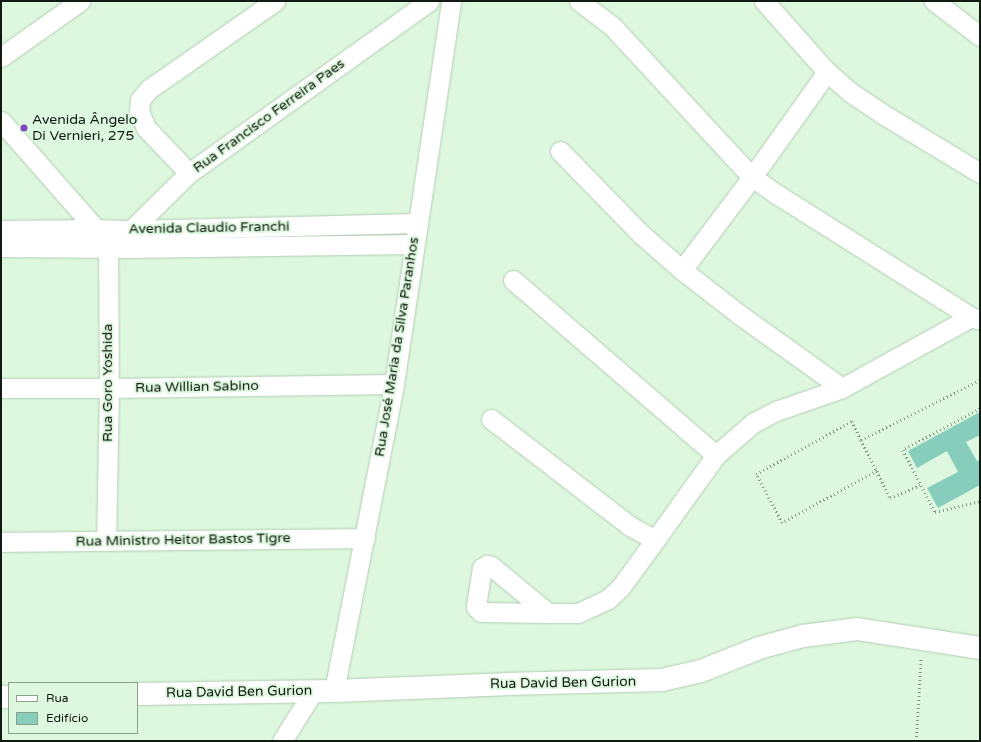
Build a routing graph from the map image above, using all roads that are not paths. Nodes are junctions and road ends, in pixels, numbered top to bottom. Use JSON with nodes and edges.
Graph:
{"nodes":[{"id":1,"x":80,"y":1,"type":"edge"},
{"id":2,"x":275,"y":1,"type":"edge"},
{"id":3,"x":429,"y":1,"type":"edge"},
{"id":4,"x":450,"y":1,"type":"edge"},
{"id":5,"x":579,"y":1,"type":"edge"},
{"id":6,"x":764,"y":1,"type":"edge"},
{"id":7,"x":934,"y":1,"type":"edge"},
{"id":8,"x":980,"y":36,"type":"edge"},
{"id":9,"x":1,"y":57,"type":"edge"},
{"id":10,"x":827,"y":72,"type":"junction"},
{"id":11,"x":1,"y":121,"type":"edge"},
{"id":12,"x":560,"y":151,"type":"dead end"},
{"id":13,"x":189,"y":173,"type":"junction"},
{"id":14,"x":980,"y":173,"type":"edge"},
{"id":15,"x":752,"y":177,"type":"junction"},
{"id":16,"x":417,"y":223,"type":"junction"},
{"id":17,"x":96,"y":229,"type":"junction"},
{"id":18,"x":1,"y":230,"type":"edge"},
{"id":19,"x":129,"y":239,"type":"junction"},
{"id":20,"x":414,"y":244,"type":"junction"},
{"id":21,"x":1,"y":247,"type":"edge"},
{"id":22,"x":108,"y":248,"type":"junction"},
{"id":23,"x":682,"y":270,"type":"junction"},
{"id":24,"x":514,"y":280,"type":"dead end"},
{"id":25,"x":975,"y":318,"type":"edge"},
{"id":26,"x":394,"y":384,"type":"junction"},
{"id":27,"x":1,"y":388,"type":"edge"},
{"id":28,"x":109,"y":388,"type":"junction"},
{"id":29,"x":842,"y":388,"type":"junction"},
{"id":30,"x":491,"y":419,"type":"dead end"},
{"id":31,"x":716,"y":455,"type":"junction"},
{"id":32,"x":365,"y":538,"type":"junction"},
{"id":33,"x":655,"y":540,"type":"junction"},
{"id":34,"x":106,"y":541,"type":"junction"},
{"id":35,"x":1,"y":542,"type":"edge"},
{"id":36,"x":548,"y":613,"type":"dead end"},
{"id":37,"x":980,"y":648,"type":"edge"},
{"id":38,"x":324,"y":691,"type":"junction"},
{"id":39,"x":138,"y":694,"type":"edge"},
{"id":40,"x":282,"y":741,"type":"edge"}],
"edges":[{"from":1,"to":9,"type":"street"},
{"from":2,"to":13,"type":"street"},
{"from":3,"to":13,"type":"street","name":"Rua Francisco Ferreira Paes"},
{"from":4,"to":16,"type":"street","name":"Rua José Maria da Silva Paranhos"},
{"from":5,"to":15,"type":"street"},
{"from":6,"to":10,"type":"street"},
{"from":7,"to":8,"type":"street"},
{"from":10,"to":14,"type":"street"},
{"from":10,"to":15,"type":"street"},
{"from":11,"to":17,"type":"street"},
{"from":12,"to":23,"type":"street"},
{"from":13,"to":19,"type":"street","name":"Rua Francisco Ferreira Paes"},
{"from":15,"to":23,"type":"street"},
{"from":15,"to":25,"type":"street"},
{"from":16,"to":19,"type":"street","name":"Avenida Claudio Franchi"},
{"from":16,"to":20,"type":"street","name":"Rua José Maria da Silva Paranhos"},
{"from":17,"to":18,"type":"street","name":"Avenida Claudio Franchi"},
{"from":17,"to":19,"type":"street","name":"Avenida Claudio Franchi"},
{"from":17,"to":22,"type":"street"},
{"from":19,"to":20,"type":"street","name":"Avenida Claudio Franchi"},
{"from":19,"to":22,"type":"street","name":"Avenida Claudio Franchi"},
{"from":20,"to":26,"type":"street","name":"Rua José Maria da Silva Paranhos"},
{"from":21,"to":22,"type":"street","name":"Avenida Claudio Franchi"},
{"from":22,"to":28,"type":"street","name":"Rua Goro Yoshida"},
{"from":23,"to":29,"type":"street"},
{"from":24,"to":31,"type":"street"},
{"from":25,"to":29,"type":"street"},
{"from":26,"to":28,"type":"street","name":"Rua Willian Sabino"},
{"from":26,"to":32,"type":"street","name":"Rua José Maria da Silva Paranhos"},
{"from":27,"to":28,"type":"street","name":"Rua Willian Sabino"},
{"from":28,"to":34,"type":"street","name":"Rua Goro Yoshida"},
{"from":29,"to":31,"type":"street"},
{"from":30,"to":33,"type":"street"},
{"from":31,"to":33,"type":"street"},
{"from":32,"to":34,"type":"street","name":"Rua Ministro Heitor Bastos Tigre"},
{"from":32,"to":38,"type":"street","name":"Rua José Maria da Silva Paranhos"},
{"from":33,"to":36,"type":"street"},
{"from":34,"to":35,"type":"street","name":"Rua Ministro Heitor Bastos Tigre"},
{"from":37,"to":38,"type":"street","name":"Rua David Ben Gurion"},
{"from":38,"to":39,"type":"street","name":"Rua David Ben Gurion"},
{"from":38,"to":40,"type":"street"}]}
